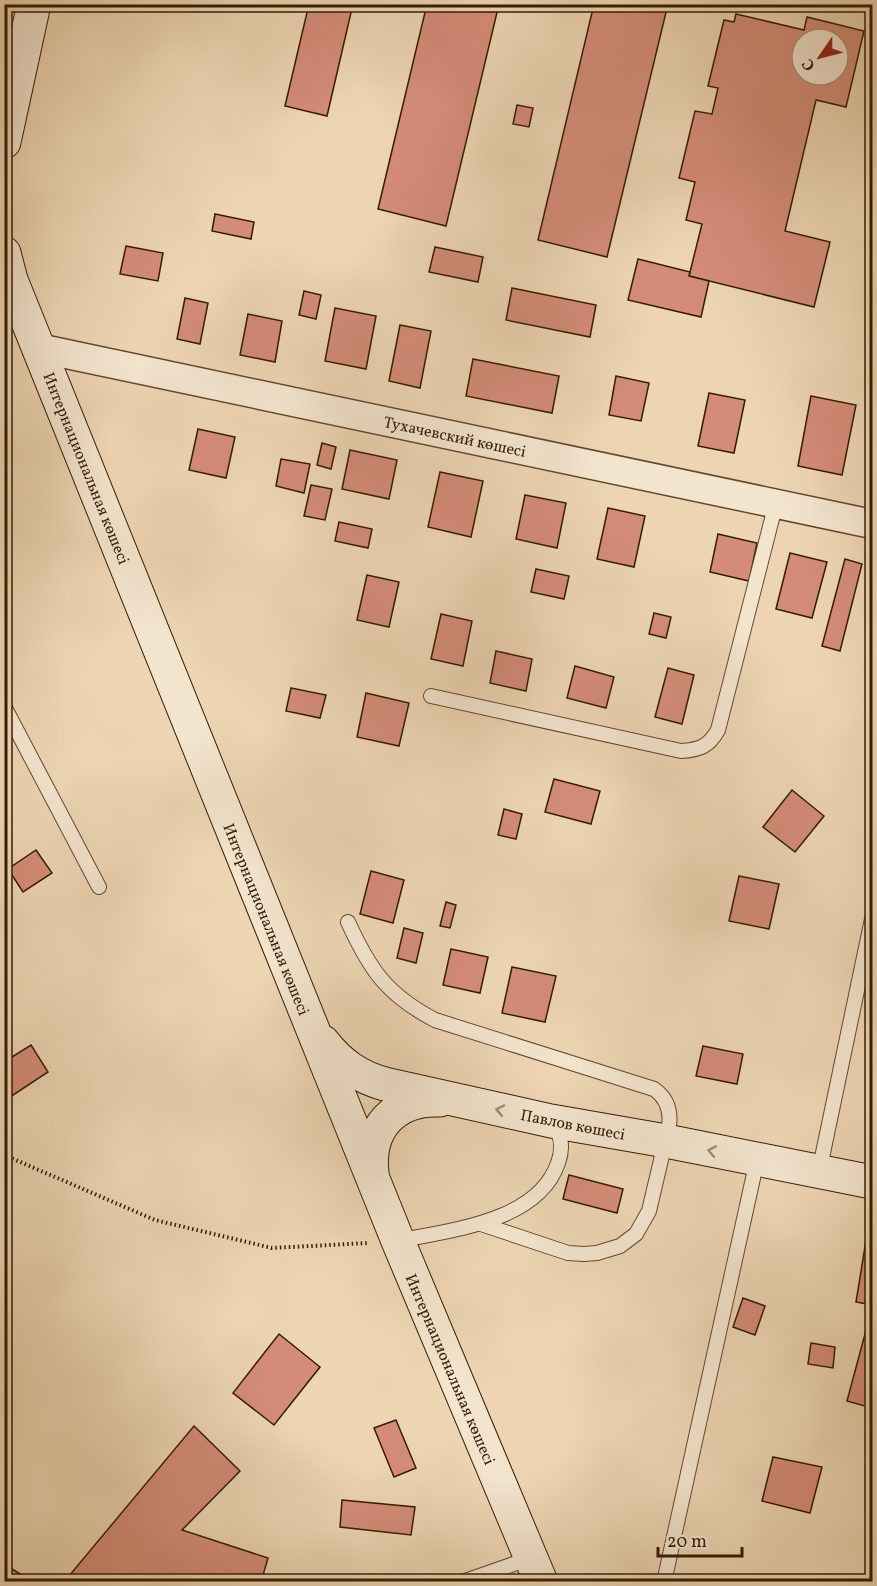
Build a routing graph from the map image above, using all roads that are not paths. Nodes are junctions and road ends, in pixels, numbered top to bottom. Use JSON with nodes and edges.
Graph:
{"nodes":[{"id":1,"x":34,"y":4,"type":"edge"},
{"id":2,"x":4,"y":142,"type":"edge"},
{"id":3,"x":4,"y":253,"type":"edge"},
{"id":4,"x":38,"y":348,"type":"junction"},
{"id":5,"x":776,"y":503,"type":"junction"},
{"id":6,"x":873,"y":524,"type":"edge"},
{"id":7,"x":431,"y":696,"type":"dead end"},
{"id":8,"x":5,"y":708,"type":"edge"},
{"id":9,"x":99,"y":887,"type":"dead end"},
{"id":10,"x":873,"y":919,"type":"edge"},
{"id":11,"x":348,"y":922,"type":"dead end"},
{"id":12,"x":304,"y":1010,"type":"junction"},
{"id":13,"x":456,"y":1100,"type":"junction"},
{"id":14,"x":551,"y":1121,"type":"junction"},
{"id":15,"x":666,"y":1141,"type":"junction"},
{"id":16,"x":758,"y":1160,"type":"junction"},
{"id":17,"x":819,"y":1172,"type":"junction"},
{"id":18,"x":372,"y":1176,"type":"junction"},
{"id":19,"x":873,"y":1182,"type":"edge"},
{"id":20,"x":481,"y":1224,"type":"junction"},
{"id":21,"x":398,"y":1241,"type":"junction"},
{"id":22,"x":532,"y":1573,"type":"edge"},
{"id":23,"x":462,"y":1581,"type":"edge"},
{"id":24,"x":664,"y":1581,"type":"edge"}],
"edges":[{"from":1,"to":2,"type":"street"},
{"from":3,"to":4,"type":"street","name":"Интернациональная көшесі"},
{"from":4,"to":5,"type":"street","name":"Тухачевский көшесі"},
{"from":4,"to":12,"type":"street","name":"Интернациональная көшесі"},
{"from":5,"to":6,"type":"street","name":"Тухачевский көшесі"},
{"from":5,"to":7,"type":"lane"},
{"from":8,"to":9,"type":"lane"},
{"from":10,"to":17,"type":"lane"},
{"from":11,"to":15,"type":"lane"},
{"from":12,"to":13,"type":"street","name":"Павлов көшесі"},
{"from":12,"to":18,"type":"street","name":"Интернациональная көшесі"},
{"from":14,"to":13,"type":"street","name":"Павлов көшесі","one_way":true},
{"from":13,"to":18,"type":"street"},
{"from":14,"to":15,"type":"street","name":"Павлов көшесі"},
{"from":14,"to":20,"type":"lane"},
{"from":16,"to":15,"type":"street","name":"Павлов көшесі","one_way":true},
{"from":15,"to":20,"type":"lane"},
{"from":16,"to":17,"type":"street","name":"Павлов көшесі"},
{"from":16,"to":24,"type":"lane"},
{"from":17,"to":19,"type":"street","name":"Павлов көшесі"},
{"from":18,"to":21,"type":"street","name":"Интернациональная көшесі"},
{"from":20,"to":21,"type":"lane"},
{"from":21,"to":22,"type":"street","name":"Интернациональная көшесі"},
{"from":22,"to":23,"type":"lane"}]}
